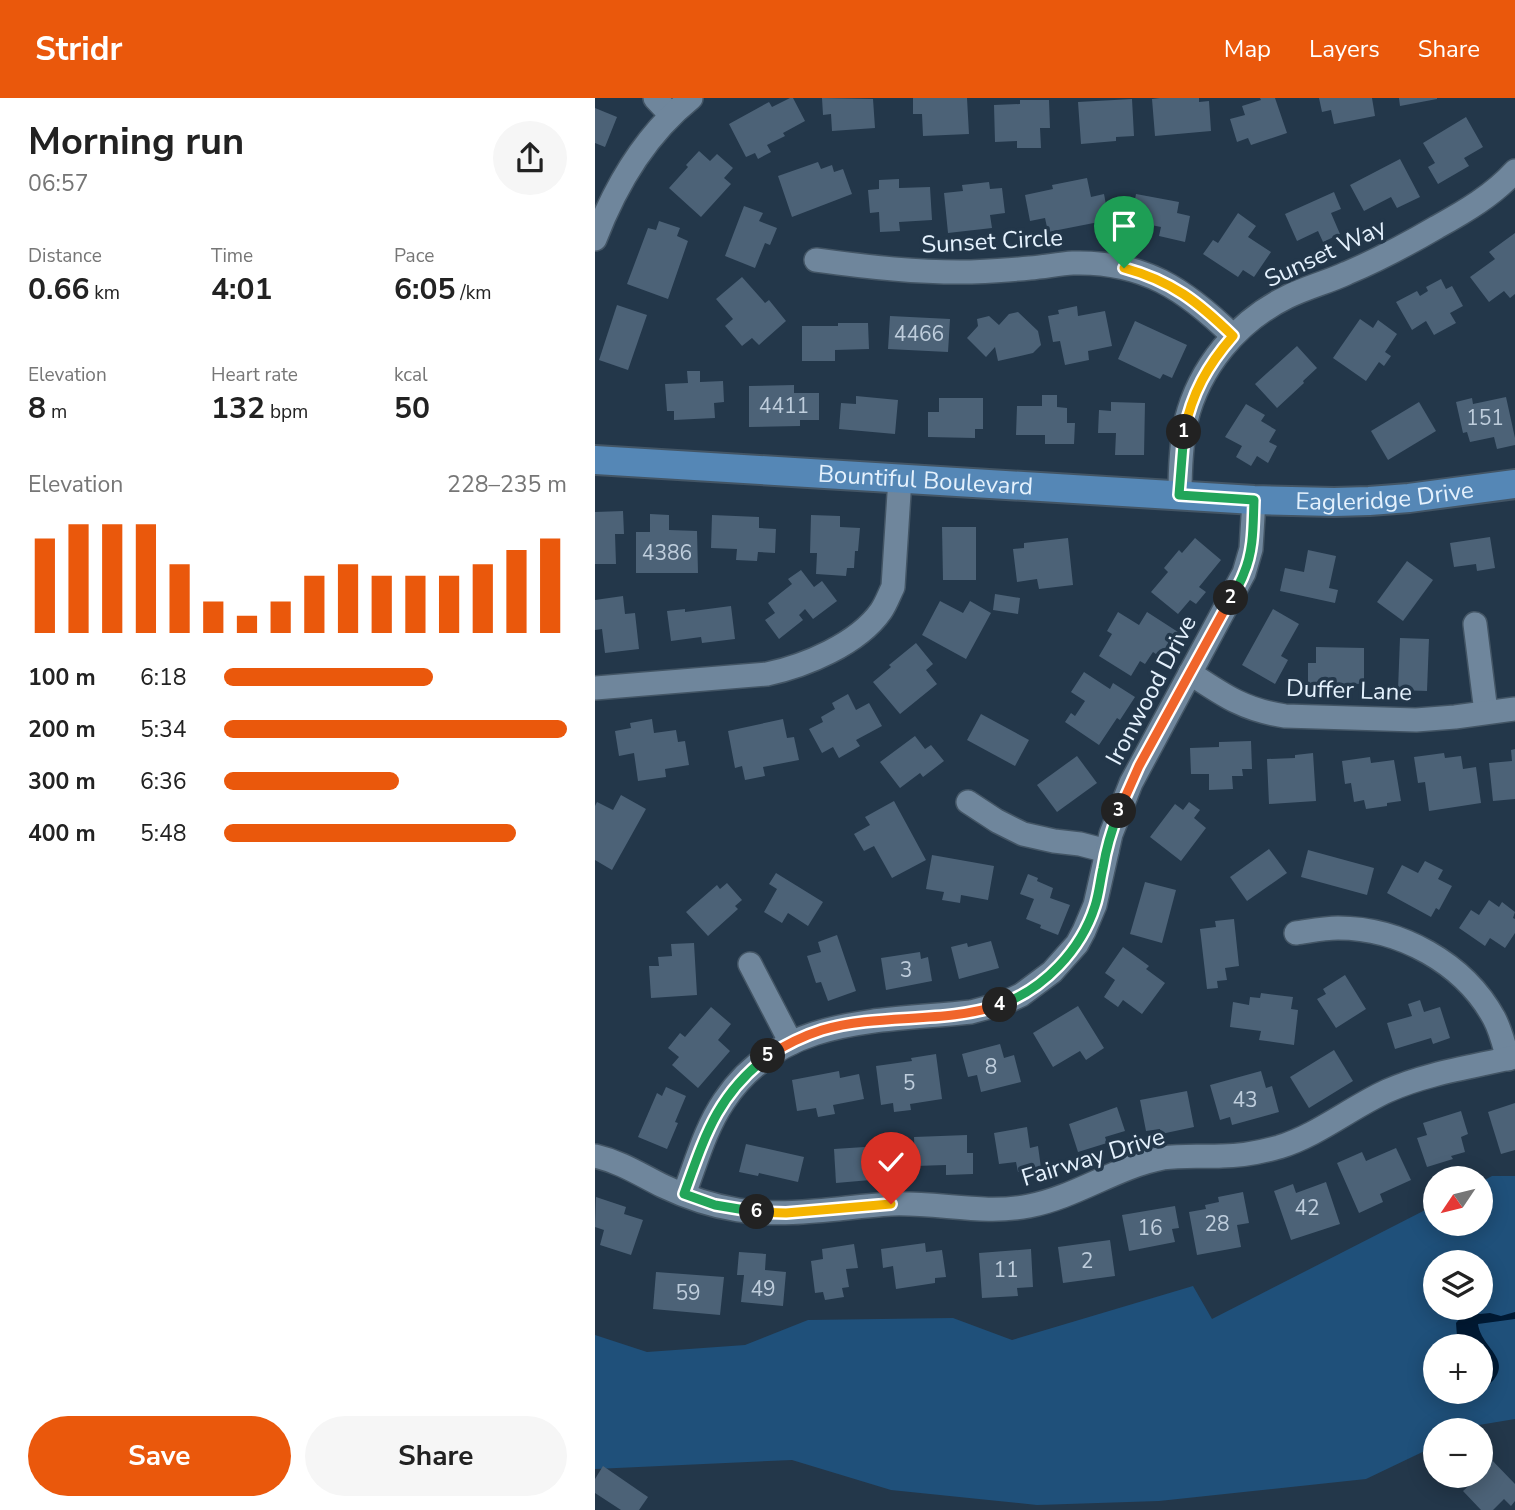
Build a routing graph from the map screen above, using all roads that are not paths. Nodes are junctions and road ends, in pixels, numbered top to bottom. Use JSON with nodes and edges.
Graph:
{"nodes":[{"id":1,"x":655,"y":98,"type":"edge"},
{"id":2,"x":691,"y":98,"type":"edge"},
{"id":3,"x":671,"y":115,"type":"junction"},
{"id":4,"x":1515,"y":171,"type":"edge"},
{"id":5,"x":595,"y":239,"type":"edge"},
{"id":6,"x":816,"y":260,"type":"dead end"},
{"id":7,"x":1233,"y":336,"type":"junction"},
{"id":8,"x":595,"y":460,"type":"edge"},
{"id":9,"x":900,"y":478,"type":"junction"},
{"id":10,"x":1515,"y":485,"type":"edge"},
{"id":11,"x":1179,"y":495,"type":"junction"},
{"id":12,"x":1254,"y":500,"type":"junction"},
{"id":13,"x":1475,"y":624,"type":"dead end"},
{"id":14,"x":1190,"y":673,"type":"junction"},
{"id":15,"x":595,"y":688,"type":"edge"},
{"id":16,"x":1515,"y":709,"type":"edge"},
{"id":17,"x":1486,"y":712,"type":"junction"},
{"id":18,"x":968,"y":803,"type":"dead end"},
{"id":19,"x":1107,"y":851,"type":"junction"},
{"id":20,"x":1296,"y":933,"type":"dead end"},
{"id":21,"x":750,"y":964,"type":"dead end"},
{"id":22,"x":791,"y":1043,"type":"junction"},
{"id":23,"x":1512,"y":1058,"type":"edge"},
{"id":24,"x":595,"y":1156,"type":"edge"},
{"id":25,"x":684,"y":1194,"type":"junction"}],
"edges":[{"from":1,"to":3,"type":"street"},
{"from":2,"to":3,"type":"street"},
{"from":3,"to":5,"type":"street"},
{"from":4,"to":7,"type":"street","name":"Sunset Way"},
{"from":6,"to":7,"type":"street","name":"Sunset Circle"},
{"from":7,"to":11,"type":"street","name":"Sunset Way"},
{"from":8,"to":9,"type":"main road","name":"Bountiful Boulevard"},
{"from":9,"to":11,"type":"main road","name":"Bountiful Boulevard"},
{"from":9,"to":15,"type":"street"},
{"from":10,"to":12,"type":"main road","name":"Eagleridge Drive"},
{"from":11,"to":12,"type":"main road","name":"Bountiful Boulevard"},
{"from":12,"to":14,"type":"street","name":"Ironwood Drive"},
{"from":13,"to":17,"type":"street"},
{"from":14,"to":17,"type":"street","name":"Duffer Lane"},
{"from":14,"to":19,"type":"street","name":"Ironwood Drive"},
{"from":16,"to":17,"type":"street","name":"Duffer Lane"},
{"from":18,"to":19,"type":"street"},
{"from":19,"to":22,"type":"street","name":"Ironwood Drive"},
{"from":20,"to":23,"type":"street"},
{"from":21,"to":22,"type":"street"},
{"from":22,"to":25,"type":"street","name":"Ironwood Drive"},
{"from":23,"to":25,"type":"street","name":"Fairway Drive"},
{"from":24,"to":25,"type":"street","name":"Fairway Drive"}]}
